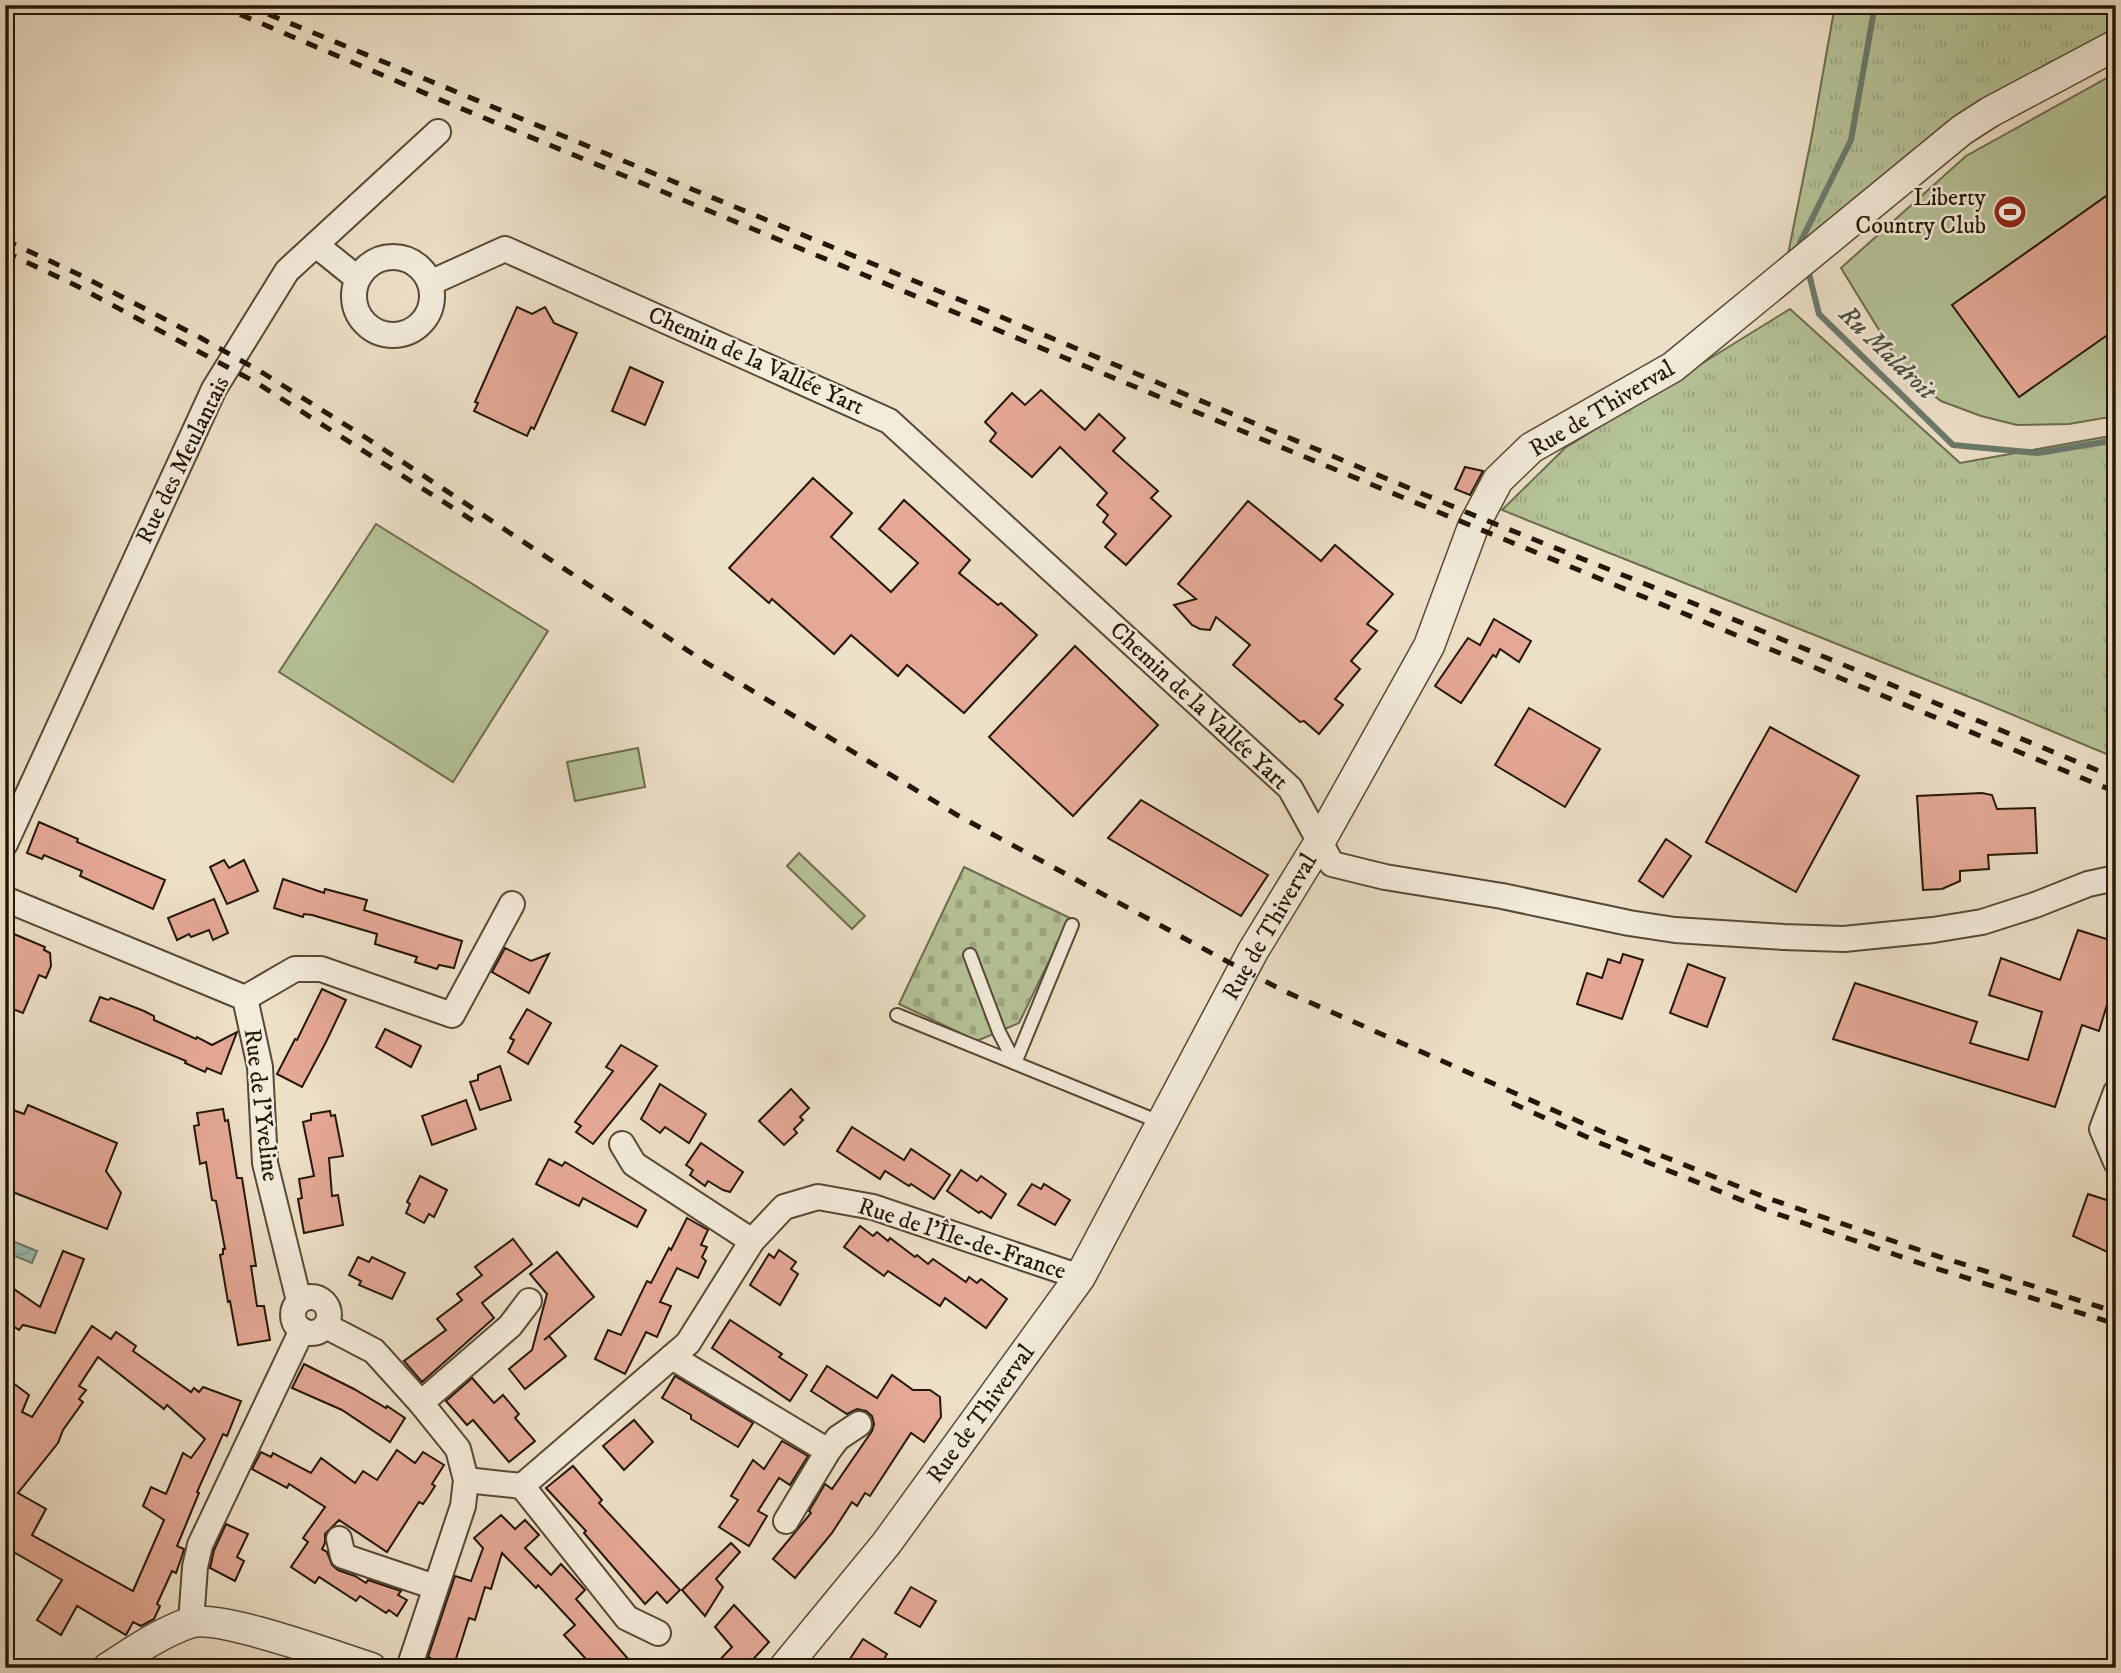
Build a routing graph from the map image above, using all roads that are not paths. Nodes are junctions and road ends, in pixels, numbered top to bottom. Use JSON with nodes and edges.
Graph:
{"nodes":[{"id":1,"x":2116,"y":45,"type":"edge"},
{"id":2,"x":438,"y":132,"type":"dead end"},
{"id":3,"x":316,"y":246,"type":"junction"},
{"id":4,"x":357,"y":278,"type":"junction"},
{"id":5,"x":430,"y":283,"type":"junction"},
{"id":6,"x":1319,"y":843,"type":"junction"},
{"id":7,"x":5,"y":844,"type":"edge"},
{"id":8,"x":2116,"y":878,"type":"edge"},
{"id":9,"x":5,"y":899,"type":"edge"},
{"id":10,"x":512,"y":904,"type":"dead end"},
{"id":11,"x":1072,"y":925,"type":"dead end"},
{"id":12,"x":970,"y":955,"type":"dead end"},
{"id":13,"x":245,"y":998,"type":"junction"},
{"id":14,"x":897,"y":1015,"type":"dead end"},
{"id":15,"x":1015,"y":1063,"type":"junction"},
{"id":16,"x":2116,"y":1092,"type":"edge"},
{"id":17,"x":1163,"y":1123,"type":"junction"},
{"id":18,"x":622,"y":1144,"type":"dead end"},
{"id":19,"x":2116,"y":1162,"type":"edge"},
{"id":20,"x":752,"y":1241,"type":"junction"},
{"id":21,"x":1080,"y":1277,"type":"junction"},
{"id":22,"x":529,"y":1301,"type":"dead end"},
{"id":23,"x":314,"y":1328,"type":"junction"},
{"id":24,"x":672,"y":1357,"type":"junction"},
{"id":25,"x":421,"y":1403,"type":"junction"},
{"id":26,"x":859,"y":1424,"type":"dead end"},
{"id":27,"x":828,"y":1451,"type":"junction"},
{"id":28,"x":466,"y":1480,"type":"junction"},
{"id":29,"x":522,"y":1486,"type":"junction"},
{"id":30,"x":786,"y":1521,"type":"dead end"},
{"id":31,"x":339,"y":1539,"type":"dead end"},
{"id":32,"x":435,"y":1587,"type":"junction"},
{"id":33,"x":191,"y":1622,"type":"junction"},
{"id":34,"x":658,"y":1633,"type":"dead end"},
{"id":35,"x":108,"y":1668,"type":"edge"},
{"id":36,"x":371,"y":1668,"type":"edge"},
{"id":37,"x":409,"y":1668,"type":"edge"},
{"id":38,"x":784,"y":1668,"type":"edge"}],
"edges":[{"from":1,"to":6,"type":"street","name":"Rue de Thiverval"},
{"from":2,"to":3,"type":"street","name":"Rue des Meulantais"},
{"from":3,"to":4,"type":"street"},
{"from":3,"to":7,"type":"street","name":"Rue des Meulantais"},
{"from":4,"to":5,"type":"street"},
{"from":4,"to":5,"type":"street"},
{"from":5,"to":6,"type":"street","name":"Chemin de la Vallée Yart"},
{"from":6,"to":8,"type":"street","name":"Chemin de la Vallée Yart"},
{"from":6,"to":17,"type":"street","name":"Rue de Thiverval"},
{"from":9,"to":13,"type":"street","name":"Rue de l'Yveline"},
{"from":10,"to":13,"type":"street"},
{"from":11,"to":15,"type":"lane"},
{"from":12,"to":15,"type":"lane"},
{"from":13,"to":23,"type":"street","name":"Rue de l'Yveline"},
{"from":14,"to":15,"type":"lane"},
{"from":15,"to":17,"type":"lane"},
{"from":16,"to":19,"type":"street"},
{"from":17,"to":21,"type":"street","name":"Rue de Thiverval"},
{"from":18,"to":20,"type":"street"},
{"from":20,"to":21,"type":"street","name":"Rue de l'Île-de-France"},
{"from":20,"to":24,"type":"street","name":"Rue de l'Île-de-France"},
{"from":21,"to":38,"type":"street","name":"Rue de Thiverval"},
{"from":22,"to":25,"type":"street"},
{"from":23,"to":25,"type":"street"},
{"from":23,"to":33,"type":"street"},
{"from":24,"to":27,"type":"street"},
{"from":24,"to":29,"type":"street","name":"Rue de l'Île-de-France"},
{"from":25,"to":28,"type":"street"},
{"from":26,"to":27,"type":"street"},
{"from":27,"to":30,"type":"street"},
{"from":28,"to":29,"type":"street"},
{"from":28,"to":32,"type":"street"},
{"from":29,"to":34,"type":"street"},
{"from":31,"to":32,"type":"street"},
{"from":32,"to":37,"type":"street"},
{"from":33,"to":35,"type":"street"},
{"from":33,"to":36,"type":"street"}]}
